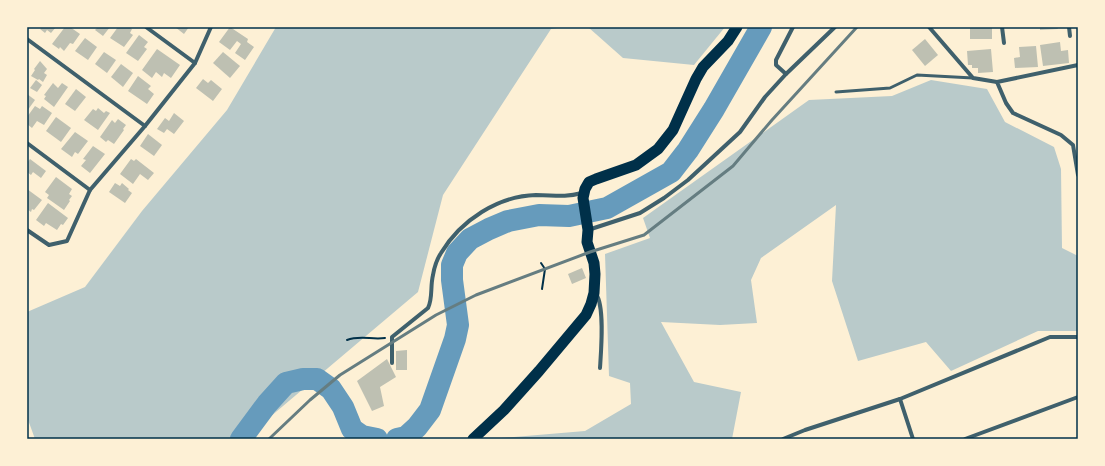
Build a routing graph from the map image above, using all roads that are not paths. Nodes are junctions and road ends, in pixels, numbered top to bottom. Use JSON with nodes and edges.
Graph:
{"nodes":[{"id":1,"x":146,"y":27,"type":"edge"},
{"id":2,"x":211,"y":27,"type":"edge"},
{"id":3,"x":737,"y":27,"type":"edge"},
{"id":4,"x":793,"y":27,"type":"edge"},
{"id":5,"x":835,"y":27,"type":"edge"},
{"id":6,"x":929,"y":27,"type":"edge"},
{"id":7,"x":1002,"y":27,"type":"edge"},
{"id":8,"x":1069,"y":27,"type":"edge"},
{"id":9,"x":1070,"y":36,"type":"dead end"},
{"id":10,"x":27,"y":39,"type":"edge"},
{"id":11,"x":1004,"y":43,"type":"dead end"},
{"id":12,"x":195,"y":64,"type":"junction"},
{"id":13,"x":1078,"y":66,"type":"edge"},
{"id":14,"x":786,"y":74,"type":"junction"},
{"id":15,"x":973,"y":78,"type":"junction"},
{"id":16,"x":997,"y":82,"type":"junction"},
{"id":17,"x":836,"y":92,"type":"dead end"},
{"id":18,"x":145,"y":126,"type":"junction"},
{"id":19,"x":27,"y":144,"type":"edge"},
{"id":20,"x":1078,"y":174,"type":"edge"},
{"id":21,"x":90,"y":190,"type":"junction"},
{"id":22,"x":584,"y":196,"type":"junction"},
{"id":23,"x":588,"y":225,"type":"junction"},
{"id":24,"x":27,"y":230,"type":"edge"},
{"id":25,"x":594,"y":293,"type":"junction"},
{"id":26,"x":1078,"y":338,"type":"edge"},
{"id":27,"x":392,"y":362,"type":"dead end"},
{"id":28,"x":600,"y":368,"type":"dead end"},
{"id":29,"x":1078,"y":397,"type":"edge"},
{"id":30,"x":900,"y":399,"type":"junction"},
{"id":31,"x":473,"y":439,"type":"edge"},
{"id":32,"x":783,"y":439,"type":"edge"},
{"id":33,"x":914,"y":439,"type":"edge"},
{"id":34,"x":965,"y":439,"type":"edge"}],
"edges":[{"from":1,"to":12,"type":"street"},
{"from":2,"to":12,"type":"street"},
{"from":3,"to":22,"type":"highway"},
{"from":4,"to":14,"type":"street"},
{"from":5,"to":14,"type":"street"},
{"from":6,"to":15,"type":"street"},
{"from":7,"to":11,"type":"street"},
{"from":8,"to":9,"type":"street"},
{"from":10,"to":18,"type":"street"},
{"from":12,"to":18,"type":"street"},
{"from":13,"to":16,"type":"street"},
{"from":14,"to":23,"type":"street"},
{"from":15,"to":16,"type":"street"},
{"from":15,"to":17,"type":"lane"},
{"from":16,"to":20,"type":"street"},
{"from":18,"to":21,"type":"street"},
{"from":19,"to":21,"type":"street"},
{"from":21,"to":24,"type":"street"},
{"from":22,"to":23,"type":"highway"},
{"from":22,"to":27,"type":"street"},
{"from":23,"to":25,"type":"highway"},
{"from":25,"to":28,"type":"street"},
{"from":25,"to":31,"type":"highway"},
{"from":26,"to":30,"type":"street"},
{"from":29,"to":34,"type":"street"},
{"from":30,"to":32,"type":"street"},
{"from":30,"to":33,"type":"street"}]}
